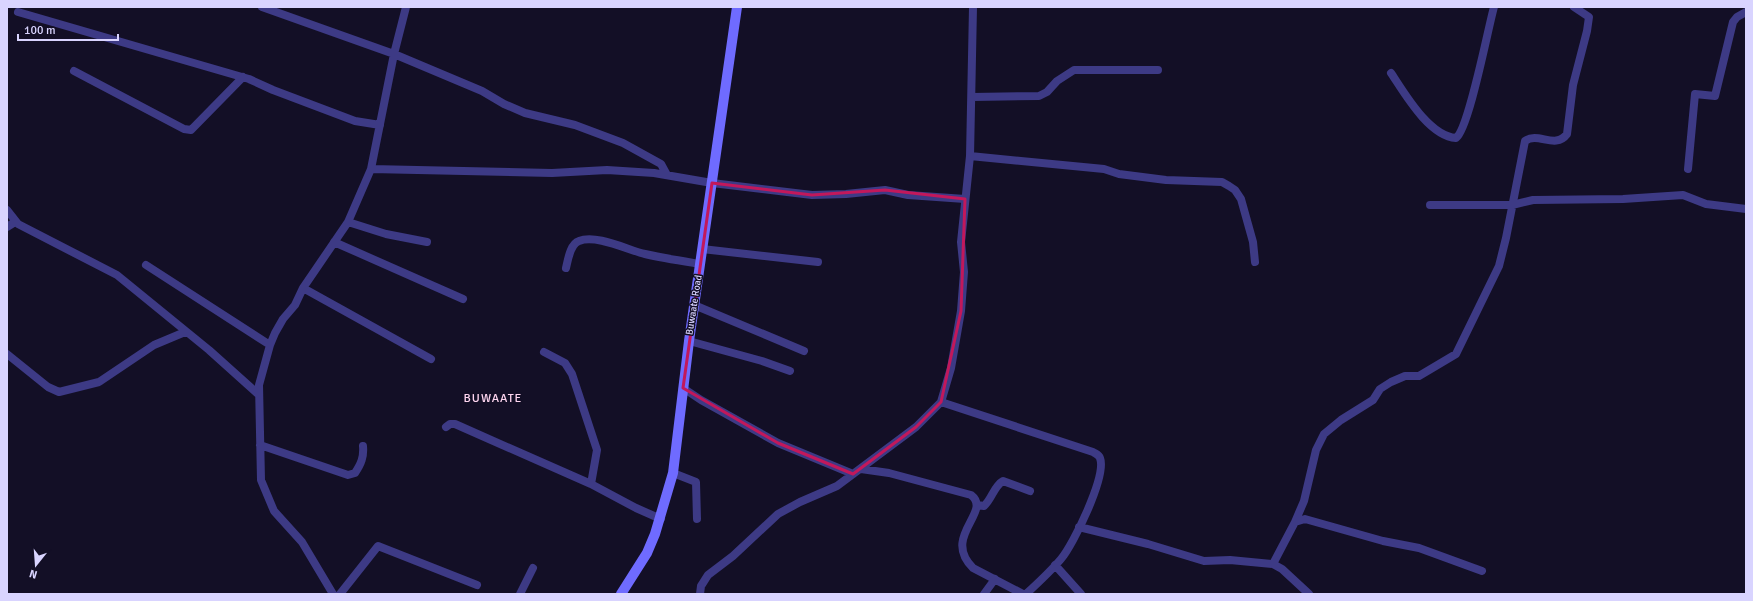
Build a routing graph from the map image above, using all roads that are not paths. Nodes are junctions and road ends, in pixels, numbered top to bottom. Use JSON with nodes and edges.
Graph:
{"nodes":[{"id":1,"x":262,"y":7,"type":"edge"},
{"id":2,"x":406,"y":7,"type":"edge"},
{"id":3,"x":737,"y":7,"type":"edge"},
{"id":4,"x":973,"y":7,"type":"edge"},
{"id":5,"x":1494,"y":7,"type":"edge"},
{"id":6,"x":1574,"y":7,"type":"edge"},
{"id":7,"x":1590,"y":7,"type":"edge"},
{"id":8,"x":18,"y":12,"type":"dead end"},
{"id":9,"x":1746,"y":12,"type":"edge"},
{"id":10,"x":1589,"y":17,"type":"junction"},
{"id":11,"x":394,"y":54,"type":"junction"},
{"id":12,"x":1158,"y":70,"type":"dead end"},
{"id":13,"x":74,"y":71,"type":"dead end"},
{"id":14,"x":1391,"y":73,"type":"dead end"},
{"id":15,"x":242,"y":77,"type":"junction"},
{"id":16,"x":972,"y":97,"type":"junction"},
{"id":17,"x":380,"y":126,"type":"junction"},
{"id":18,"x":970,"y":156,"type":"junction"},
{"id":19,"x":1688,"y":169,"type":"dead end"},
{"id":20,"x":371,"y":170,"type":"junction"},
{"id":21,"x":667,"y":175,"type":"junction"},
{"id":22,"x":712,"y":183,"type":"junction"},
{"id":23,"x":965,"y":199,"type":"junction"},
{"id":24,"x":1430,"y":205,"type":"dead end"},
{"id":25,"x":1512,"y":205,"type":"junction"},
{"id":26,"x":7,"y":210,"type":"edge"},
{"id":27,"x":1746,"y":210,"type":"edge"},
{"id":28,"x":15,"y":222,"type":"junction"},
{"id":29,"x":348,"y":222,"type":"junction"},
{"id":30,"x":7,"y":227,"type":"edge"},
{"id":31,"x":334,"y":242,"type":"junction"},
{"id":32,"x":427,"y":242,"type":"dead end"},
{"id":33,"x":702,"y":249,"type":"junction"},
{"id":34,"x":818,"y":262,"type":"dead end"},
{"id":35,"x":1255,"y":262,"type":"dead end"},
{"id":36,"x":700,"y":264,"type":"junction"},
{"id":37,"x":146,"y":265,"type":"dead end"},
{"id":38,"x":566,"y":268,"type":"dead end"},
{"id":39,"x":303,"y":288,"type":"junction"},
{"id":40,"x":463,"y":299,"type":"dead end"},
{"id":41,"x":694,"y":305,"type":"junction"},
{"id":42,"x":185,"y":332,"type":"junction"},
{"id":43,"x":689,"y":341,"type":"junction"},
{"id":44,"x":270,"y":345,"type":"junction"},
{"id":45,"x":804,"y":351,"type":"dead end"},
{"id":46,"x":544,"y":352,"type":"dead end"},
{"id":47,"x":7,"y":354,"type":"edge"},
{"id":48,"x":430,"y":359,"type":"dead end"},
{"id":49,"x":790,"y":371,"type":"dead end"},
{"id":50,"x":683,"y":388,"type":"junction"},
{"id":51,"x":258,"y":394,"type":"junction"},
{"id":52,"x":941,"y":402,"type":"junction"},
{"id":53,"x":446,"y":427,"type":"dead end"},
{"id":54,"x":260,"y":445,"type":"junction"},
{"id":55,"x":363,"y":446,"type":"dead end"},
{"id":56,"x":861,"y":469,"type":"junction"},
{"id":57,"x":673,"y":474,"type":"junction"},
{"id":58,"x":853,"y":474,"type":"junction"},
{"id":59,"x":591,"y":484,"type":"junction"},
{"id":60,"x":1030,"y":491,"type":"dead end"},
{"id":61,"x":977,"y":505,"type":"junction"},
{"id":62,"x":661,"y":519,"type":"junction"},
{"id":63,"x":697,"y":519,"type":"dead end"},
{"id":64,"x":1295,"y":522,"type":"junction"},
{"id":65,"x":1079,"y":527,"type":"junction"},
{"id":66,"x":1273,"y":564,"type":"junction"},
{"id":67,"x":1055,"y":565,"type":"junction"},
{"id":68,"x":533,"y":568,"type":"dead end"},
{"id":69,"x":1482,"y":571,"type":"dead end"},
{"id":70,"x":995,"y":579,"type":"junction"},
{"id":71,"x":477,"y":585,"type":"dead end"},
{"id":72,"x":333,"y":594,"type":"edge"},
{"id":73,"x":340,"y":594,"type":"edge"},
{"id":74,"x":520,"y":594,"type":"edge"},
{"id":75,"x":621,"y":594,"type":"edge"},
{"id":76,"x":700,"y":594,"type":"edge"},
{"id":77,"x":984,"y":594,"type":"edge"},
{"id":78,"x":1023,"y":594,"type":"edge"},
{"id":79,"x":1026,"y":594,"type":"edge"},
{"id":80,"x":1081,"y":594,"type":"edge"},
{"id":81,"x":1309,"y":594,"type":"edge"}],
"edges":[{"from":1,"to":11,"type":"street"},
{"from":2,"to":11,"type":"street"},
{"from":3,"to":22,"type":"street","name":"Buwaate Road"},
{"from":4,"to":16,"type":"street"},
{"from":5,"to":14,"type":"street"},
{"from":6,"to":10,"type":"street"},
{"from":7,"to":10,"type":"street"},
{"from":8,"to":15,"type":"street"},
{"from":9,"to":19,"type":"street"},
{"from":10,"to":25,"type":"street"},
{"from":11,"to":17,"type":"street"},
{"from":11,"to":21,"type":"street"},
{"from":12,"to":16,"type":"street"},
{"from":13,"to":15,"type":"street"},
{"from":15,"to":17,"type":"street"},
{"from":16,"to":18,"type":"street"},
{"from":17,"to":20,"type":"street"},
{"from":18,"to":23,"type":"street"},
{"from":18,"to":35,"type":"street"},
{"from":20,"to":21,"type":"street"},
{"from":20,"to":29,"type":"street"},
{"from":21,"to":22,"type":"street"},
{"from":22,"to":23,"type":"street"},
{"from":22,"to":33,"type":"street","name":"Buwaate Road"},
{"from":23,"to":52,"type":"street"},
{"from":24,"to":25,"type":"street"},
{"from":25,"to":27,"type":"street"},
{"from":25,"to":64,"type":"street"},
{"from":26,"to":28,"type":"street"},
{"from":28,"to":30,"type":"street"},
{"from":28,"to":42,"type":"street"},
{"from":29,"to":31,"type":"street"},
{"from":29,"to":32,"type":"street"},
{"from":31,"to":39,"type":"street"},
{"from":31,"to":40,"type":"street"},
{"from":33,"to":34,"type":"street"},
{"from":33,"to":36,"type":"street","name":"Buwaate Road"},
{"from":36,"to":38,"type":"street"},
{"from":36,"to":41,"type":"street","name":"Buwaate Road"},
{"from":37,"to":44,"type":"street"},
{"from":39,"to":44,"type":"street"},
{"from":39,"to":48,"type":"street"},
{"from":41,"to":43,"type":"street","name":"Buwaate Road"},
{"from":41,"to":45,"type":"street"},
{"from":42,"to":47,"type":"street"},
{"from":42,"to":51,"type":"street"},
{"from":43,"to":49,"type":"street"},
{"from":43,"to":50,"type":"street","name":"Buwaate Road"},
{"from":44,"to":51,"type":"street"},
{"from":46,"to":59,"type":"street"},
{"from":50,"to":57,"type":"street","name":"Buwaate Road"},
{"from":50,"to":58,"type":"street"},
{"from":51,"to":54,"type":"street"},
{"from":52,"to":56,"type":"street"},
{"from":52,"to":65,"type":"street"},
{"from":53,"to":59,"type":"street"},
{"from":54,"to":55,"type":"street"},
{"from":54,"to":72,"type":"street"},
{"from":56,"to":58,"type":"street"},
{"from":56,"to":61,"type":"street"},
{"from":57,"to":62,"type":"street","name":"Buwaate Road"},
{"from":57,"to":63,"type":"street"},
{"from":58,"to":76,"type":"street"},
{"from":59,"to":62,"type":"street"},
{"from":60,"to":61,"type":"street"},
{"from":61,"to":70,"type":"street"},
{"from":62,"to":75,"type":"street","name":"Buwaate Road"},
{"from":64,"to":66,"type":"street"},
{"from":64,"to":69,"type":"street"},
{"from":65,"to":66,"type":"street"},
{"from":65,"to":67,"type":"street"},
{"from":66,"to":81,"type":"street"},
{"from":67,"to":79,"type":"street"},
{"from":67,"to":80,"type":"street"},
{"from":68,"to":74,"type":"street"},
{"from":70,"to":77,"type":"street"},
{"from":70,"to":78,"type":"street"},
{"from":71,"to":73,"type":"street"}]}
